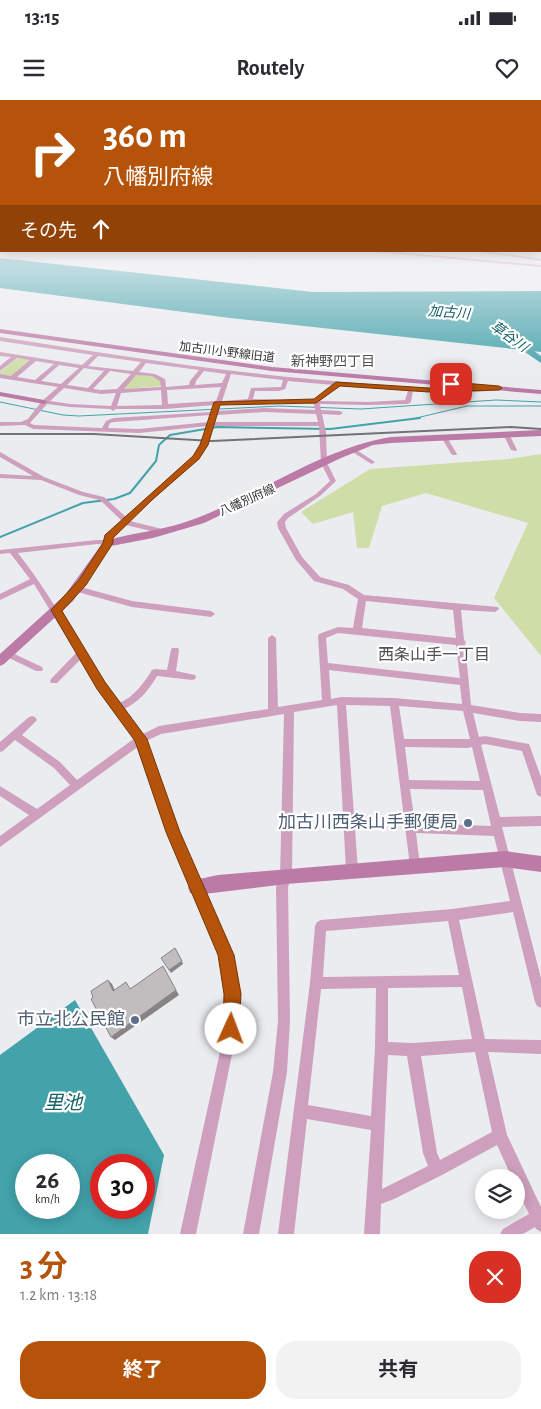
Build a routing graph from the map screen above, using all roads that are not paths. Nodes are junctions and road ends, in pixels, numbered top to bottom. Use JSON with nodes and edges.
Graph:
{"nodes":[{"id":1,"x":0,"y":332,"type":"edge"},
{"id":2,"x":0,"y":339,"type":"edge"},
{"id":3,"x":11,"y":340,"type":"junction"},
{"id":4,"x":6,"y":345,"type":"dead end"},
{"id":5,"x":43,"y":345,"type":"junction"},
{"id":6,"x":38,"y":350,"type":"dead end"},
{"id":7,"x":98,"y":353,"type":"junction"},
{"id":8,"x":0,"y":354,"type":"edge"},
{"id":9,"x":16,"y":356,"type":"junction"},
{"id":10,"x":33,"y":357,"type":"junction"},
{"id":11,"x":146,"y":360,"type":"junction"},
{"id":12,"x":58,"y":363,"type":"junction"},
{"id":13,"x":83,"y":367,"type":"junction"},
{"id":14,"x":203,"y":368,"type":"junction"},
{"id":15,"x":0,"y":369,"type":"edge"},
{"id":16,"x":109,"y":369,"type":"junction"},
{"id":17,"x":135,"y":372,"type":"junction"},
{"id":18,"x":229,"y":372,"type":"junction"},
{"id":19,"x":0,"y":376,"type":"edge"},
{"id":20,"x":12,"y":378,"type":"junction"},
{"id":21,"x":286,"y":379,"type":"junction"},
{"id":22,"x":36,"y":382,"type":"junction"},
{"id":23,"x":338,"y":384,"type":"junction"},
{"id":24,"x":223,"y":385,"type":"junction"},
{"id":25,"x":192,"y":386,"type":"junction"},
{"id":26,"x":62,"y":387,"type":"junction"},
{"id":27,"x":165,"y":388,"type":"junction"},
{"id":28,"x":499,"y":388,"type":"junction"},
{"id":29,"x":411,"y":389,"type":"junction"},
{"id":30,"x":89,"y":390,"type":"junction"},
{"id":31,"x":119,"y":391,"type":"junction"},
{"id":32,"x":541,"y":392,"type":"edge"},
{"id":33,"x":0,"y":394,"type":"edge"},
{"id":34,"x":250,"y":401,"type":"junction"},
{"id":35,"x":316,"y":402,"type":"junction"},
{"id":36,"x":217,"y":403,"type":"junction"},
{"id":37,"x":42,"y":405,"type":"junction"},
{"id":38,"x":165,"y":407,"type":"junction"},
{"id":39,"x":113,"y":409,"type":"junction"},
{"id":40,"x":264,"y":410,"type":"junction"},
{"id":41,"x":318,"y":412,"type":"junction"},
{"id":42,"x":340,"y":413,"type":"dead end"},
{"id":43,"x":213,"y":414,"type":"junction"},
{"id":44,"x":166,"y":417,"type":"junction"},
{"id":45,"x":26,"y":423,"type":"junction"},
{"id":46,"x":0,"y":424,"type":"edge"},
{"id":47,"x":261,"y":424,"type":"junction"},
{"id":48,"x":320,"y":424,"type":"junction"},
{"id":49,"x":209,"y":427,"type":"junction"},
{"id":50,"x":104,"y":429,"type":"junction"},
{"id":51,"x":167,"y":430,"type":"junction"},
{"id":52,"x":541,"y":433,"type":"edge"},
{"id":53,"x":506,"y":434,"type":"junction"},
{"id":54,"x":444,"y":437,"type":"junction"},
{"id":55,"x":353,"y":450,"type":"junction"},
{"id":56,"x":514,"y":450,"type":"dead end"},
{"id":57,"x":0,"y":454,"type":"edge"},
{"id":58,"x":454,"y":454,"type":"dead end"},
{"id":59,"x":372,"y":462,"type":"dead end"},
{"id":60,"x":324,"y":463,"type":"junction"},
{"id":61,"x":0,"y":476,"type":"edge"},
{"id":62,"x":42,"y":478,"type":"junction"},
{"id":63,"x":126,"y":519,"type":"junction"},
{"id":64,"x":163,"y":532,"type":"junction"},
{"id":65,"x":108,"y":543,"type":"junction"},
{"id":66,"x":0,"y":552,"type":"edge"},
{"id":67,"x":13,"y":552,"type":"junction"},
{"id":68,"x":36,"y":580,"type":"junction"},
{"id":69,"x":77,"y":589,"type":"junction"},
{"id":70,"x":0,"y":597,"type":"edge"},
{"id":71,"x":362,"y":598,"type":"junction"},
{"id":72,"x":457,"y":607,"type":"junction"},
{"id":73,"x":495,"y":609,"type":"dead end"},
{"id":74,"x":56,"y":610,"type":"junction"},
{"id":75,"x":211,"y":614,"type":"dead end"},
{"id":76,"x":357,"y":630,"type":"junction"},
{"id":77,"x":272,"y":638,"type":"dead end"},
{"id":78,"x":462,"y":642,"type":"junction"},
{"id":79,"x":175,"y":650,"type":"dead end"},
{"id":80,"x":81,"y":654,"type":"junction"},
{"id":81,"x":4,"y":657,"type":"edge"},
{"id":82,"x":325,"y":666,"type":"junction"},
{"id":83,"x":38,"y":669,"type":"dead end"},
{"id":84,"x":171,"y":674,"type":"junction"},
{"id":85,"x":192,"y":677,"type":"dead end"},
{"id":86,"x":54,"y":681,"type":"dead end"},
{"id":87,"x":464,"y":682,"type":"junction"},
{"id":88,"x":341,"y":701,"type":"junction"},
{"id":89,"x":327,"y":702,"type":"junction"},
{"id":90,"x":394,"y":702,"type":"junction"},
{"id":91,"x":118,"y":708,"type":"junction"},
{"id":92,"x":467,"y":708,"type":"junction"},
{"id":93,"x":289,"y":710,"type":"junction"},
{"id":94,"x":273,"y":712,"type":"junction"},
{"id":95,"x":541,"y":718,"type":"edge"},
{"id":96,"x":32,"y":720,"type":"dead end"},
{"id":97,"x":15,"y":735,"type":"junction"},
{"id":98,"x":141,"y":739,"type":"junction"},
{"id":99,"x":476,"y":742,"type":"junction"},
{"id":100,"x":399,"y":743,"type":"junction"},
{"id":101,"x":0,"y":748,"type":"edge"},
{"id":102,"x":404,"y":784,"type":"junction"},
{"id":103,"x":77,"y":786,"type":"junction"},
{"id":104,"x":487,"y":786,"type":"junction"},
{"id":105,"x":0,"y":791,"type":"edge"},
{"id":106,"x":541,"y":792,"type":"edge"},
{"id":107,"x":37,"y":814,"type":"junction"},
{"id":108,"x":541,"y":822,"type":"edge"},
{"id":109,"x":498,"y":826,"type":"junction"},
{"id":110,"x":410,"y":828,"type":"junction"},
{"id":111,"x":0,"y":842,"type":"edge"},
{"id":112,"x":505,"y":859,"type":"junction"},
{"id":113,"x":541,"y":864,"type":"edge"},
{"id":114,"x":415,"y":866,"type":"junction"},
{"id":115,"x":352,"y":870,"type":"junction"},
{"id":116,"x":286,"y":876,"type":"junction"},
{"id":117,"x":196,"y":887,"type":"junction"},
{"id":118,"x":516,"y":906,"type":"junction"},
{"id":119,"x":452,"y":915,"type":"junction"},
{"id":120,"x":467,"y":981,"type":"junction"},
{"id":121,"x":316,"y":983,"type":"junction"},
{"id":122,"x":382,"y":984,"type":"junction"},
{"id":123,"x":541,"y":1002,"type":"edge"},
{"id":124,"x":480,"y":1045,"type":"junction"},
{"id":125,"x":541,"y":1047,"type":"edge"},
{"id":126,"x":382,"y":1048,"type":"junction"},
{"id":127,"x":413,"y":1050,"type":"junction"},
{"id":128,"x":301,"y":1111,"type":"junction"},
{"id":129,"x":376,"y":1124,"type":"junction"},
{"id":130,"x":500,"y":1136,"type":"junction"},
{"id":131,"x":436,"y":1170,"type":"junction"},
{"id":132,"x":375,"y":1198,"type":"junction"},
{"id":133,"x":540,"y":1221,"type":"edge"},
{"id":134,"x":188,"y":1234,"type":"edge"},
{"id":135,"x":252,"y":1234,"type":"edge"},
{"id":136,"x":286,"y":1234,"type":"edge"},
{"id":137,"x":372,"y":1234,"type":"edge"},
{"id":138,"x":508,"y":1234,"type":"edge"}],
"edges":[{"from":1,"to":28,"type":"street","name":"加古川小野線旧道"},
{"from":2,"to":3,"type":"street"},
{"from":3,"to":4,"type":"street"},
{"from":3,"to":5,"type":"street"},
{"from":5,"to":6,"type":"street"},
{"from":5,"to":7,"type":"street"},
{"from":7,"to":11,"type":"street"},
{"from":7,"to":13,"type":"street"},
{"from":8,"to":9,"type":"street"},
{"from":9,"to":10,"type":"street"},
{"from":9,"to":15,"type":"street"},
{"from":10,"to":12,"type":"street"},
{"from":10,"to":20,"type":"street"},
{"from":11,"to":14,"type":"street"},
{"from":11,"to":17,"type":"street"},
{"from":12,"to":13,"type":"street"},
{"from":12,"to":22,"type":"street"},
{"from":13,"to":16,"type":"street"},
{"from":13,"to":26,"type":"street"},
{"from":14,"to":18,"type":"street"},
{"from":14,"to":25,"type":"street"},
{"from":16,"to":17,"type":"street"},
{"from":16,"to":30,"type":"street"},
{"from":17,"to":27,"type":"street"},
{"from":17,"to":31,"type":"street"},
{"from":18,"to":21,"type":"street"},
{"from":18,"to":24,"type":"street"},
{"from":19,"to":20,"type":"street"},
{"from":20,"to":22,"type":"street"},
{"from":21,"to":23,"type":"street"},
{"from":21,"to":34,"type":"street"},
{"from":22,"to":26,"type":"street"},
{"from":23,"to":29,"type":"street"},
{"from":23,"to":35,"type":"street"},
{"from":24,"to":25,"type":"street"},
{"from":24,"to":36,"type":"street"},
{"from":25,"to":27,"type":"street"},
{"from":26,"to":30,"type":"street"},
{"from":26,"to":37,"type":"street"},
{"from":27,"to":31,"type":"street"},
{"from":27,"to":38,"type":"street"},
{"from":28,"to":29,"type":"street"},
{"from":28,"to":32,"type":"street","name":"加古川小野線旧道"},
{"from":29,"to":35,"type":"street"},
{"from":30,"to":31,"type":"street"},
{"from":31,"to":39,"type":"street"},
{"from":33,"to":37,"type":"street"},
{"from":34,"to":35,"type":"street"},
{"from":34,"to":36,"type":"street"},
{"from":35,"to":41,"type":"street"},
{"from":36,"to":38,"type":"street"},
{"from":36,"to":43,"type":"street"},
{"from":37,"to":39,"type":"street"},
{"from":37,"to":45,"type":"street"},
{"from":38,"to":39,"type":"street"},
{"from":40,"to":41,"type":"street"},
{"from":40,"to":43,"type":"street"},
{"from":40,"to":47,"type":"street"},
{"from":41,"to":42,"type":"street"},
{"from":41,"to":48,"type":"street"},
{"from":43,"to":44,"type":"street"},
{"from":43,"to":49,"type":"street"},
{"from":44,"to":50,"type":"street"},
{"from":44,"to":51,"type":"street"},
{"from":45,"to":46,"type":"street"},
{"from":45,"to":50,"type":"street"},
{"from":47,"to":48,"type":"street"},
{"from":47,"to":49,"type":"street"},
{"from":48,"to":60,"type":"street"},
{"from":49,"to":51,"type":"street"},
{"from":49,"to":63,"type":"street"},
{"from":50,"to":51,"type":"street"},
{"from":52,"to":53,"type":"street","name":"八幡別府線"},
{"from":53,"to":54,"type":"street","name":"八幡別府線"},
{"from":53,"to":56,"type":"street"},
{"from":54,"to":55,"type":"street","name":"八幡別府線"},
{"from":54,"to":58,"type":"street"},
{"from":55,"to":59,"type":"street"},
{"from":55,"to":60,"type":"street","name":"八幡別府線"},
{"from":57,"to":62,"type":"street"},
{"from":60,"to":64,"type":"street","name":"八幡別府線"},
{"from":60,"to":71,"type":"street"},
{"from":61,"to":62,"type":"street"},
{"from":62,"to":63,"type":"street"},
{"from":63,"to":64,"type":"street"},
{"from":63,"to":65,"type":"street"},
{"from":64,"to":65,"type":"street","name":"八幡別府線"},
{"from":65,"to":67,"type":"street"},
{"from":65,"to":69,"type":"street"},
{"from":66,"to":67,"type":"street"},
{"from":67,"to":68,"type":"street"},
{"from":68,"to":70,"type":"street"},
{"from":68,"to":74,"type":"street"},
{"from":69,"to":74,"type":"street"},
{"from":69,"to":75,"type":"street"},
{"from":71,"to":72,"type":"street"},
{"from":71,"to":76,"type":"street"},
{"from":72,"to":73,"type":"street"},
{"from":72,"to":78,"type":"street"},
{"from":74,"to":80,"type":"street"},
{"from":74,"to":81,"type":"street"},
{"from":76,"to":78,"type":"street"},
{"from":76,"to":82,"type":"street"},
{"from":77,"to":94,"type":"street"},
{"from":78,"to":87,"type":"street"},
{"from":79,"to":84,"type":"street"},
{"from":80,"to":86,"type":"street"},
{"from":80,"to":91,"type":"street"},
{"from":81,"to":83,"type":"street"},
{"from":82,"to":87,"type":"street"},
{"from":82,"to":89,"type":"street"},
{"from":84,"to":85,"type":"street"},
{"from":84,"to":91,"type":"street"},
{"from":87,"to":92,"type":"street"},
{"from":88,"to":89,"type":"street"},
{"from":88,"to":90,"type":"street"},
{"from":88,"to":115,"type":"street"},
{"from":89,"to":93,"type":"street"},
{"from":90,"to":92,"type":"street"},
{"from":90,"to":100,"type":"street"},
{"from":91,"to":98,"type":"street"},
{"from":92,"to":95,"type":"street"},
{"from":92,"to":99,"type":"street"},
{"from":93,"to":94,"type":"street"},
{"from":93,"to":116,"type":"street"},
{"from":94,"to":98,"type":"street"},
{"from":96,"to":97,"type":"street"},
{"from":97,"to":101,"type":"street"},
{"from":97,"to":103,"type":"street"},
{"from":98,"to":103,"type":"street"},
{"from":98,"to":117,"type":"street"},
{"from":99,"to":100,"type":"street"},
{"from":99,"to":104,"type":"street"},
{"from":99,"to":106,"type":"street"},
{"from":100,"to":102,"type":"street"},
{"from":102,"to":104,"type":"street"},
{"from":102,"to":110,"type":"street"},
{"from":103,"to":107,"type":"street"},
{"from":104,"to":109,"type":"street"},
{"from":105,"to":107,"type":"street"},
{"from":107,"to":111,"type":"street"},
{"from":108,"to":109,"type":"street"},
{"from":109,"to":110,"type":"street"},
{"from":109,"to":112,"type":"street"},
{"from":110,"to":114,"type":"street"},
{"from":112,"to":113,"type":"street"},
{"from":112,"to":114,"type":"street"},
{"from":112,"to":118,"type":"street"},
{"from":114,"to":115,"type":"street"},
{"from":115,"to":116,"type":"street"},
{"from":116,"to":117,"type":"street"},
{"from":116,"to":135,"type":"street"},
{"from":117,"to":134,"type":"street"},
{"from":118,"to":119,"type":"street"},
{"from":118,"to":123,"type":"street"},
{"from":119,"to":120,"type":"street"},
{"from":119,"to":121,"type":"street"},
{"from":120,"to":122,"type":"street"},
{"from":120,"to":124,"type":"street"},
{"from":121,"to":122,"type":"street"},
{"from":121,"to":128,"type":"street"},
{"from":122,"to":126,"type":"street"},
{"from":124,"to":125,"type":"street"},
{"from":124,"to":127,"type":"street"},
{"from":124,"to":130,"type":"street"},
{"from":126,"to":127,"type":"street"},
{"from":126,"to":129,"type":"street"},
{"from":127,"to":131,"type":"street"},
{"from":128,"to":129,"type":"street"},
{"from":128,"to":136,"type":"street"},
{"from":129,"to":132,"type":"street"},
{"from":130,"to":131,"type":"street"},
{"from":130,"to":133,"type":"street"},
{"from":131,"to":132,"type":"street"},
{"from":132,"to":137,"type":"street"},
{"from":133,"to":138,"type":"street"}]}
